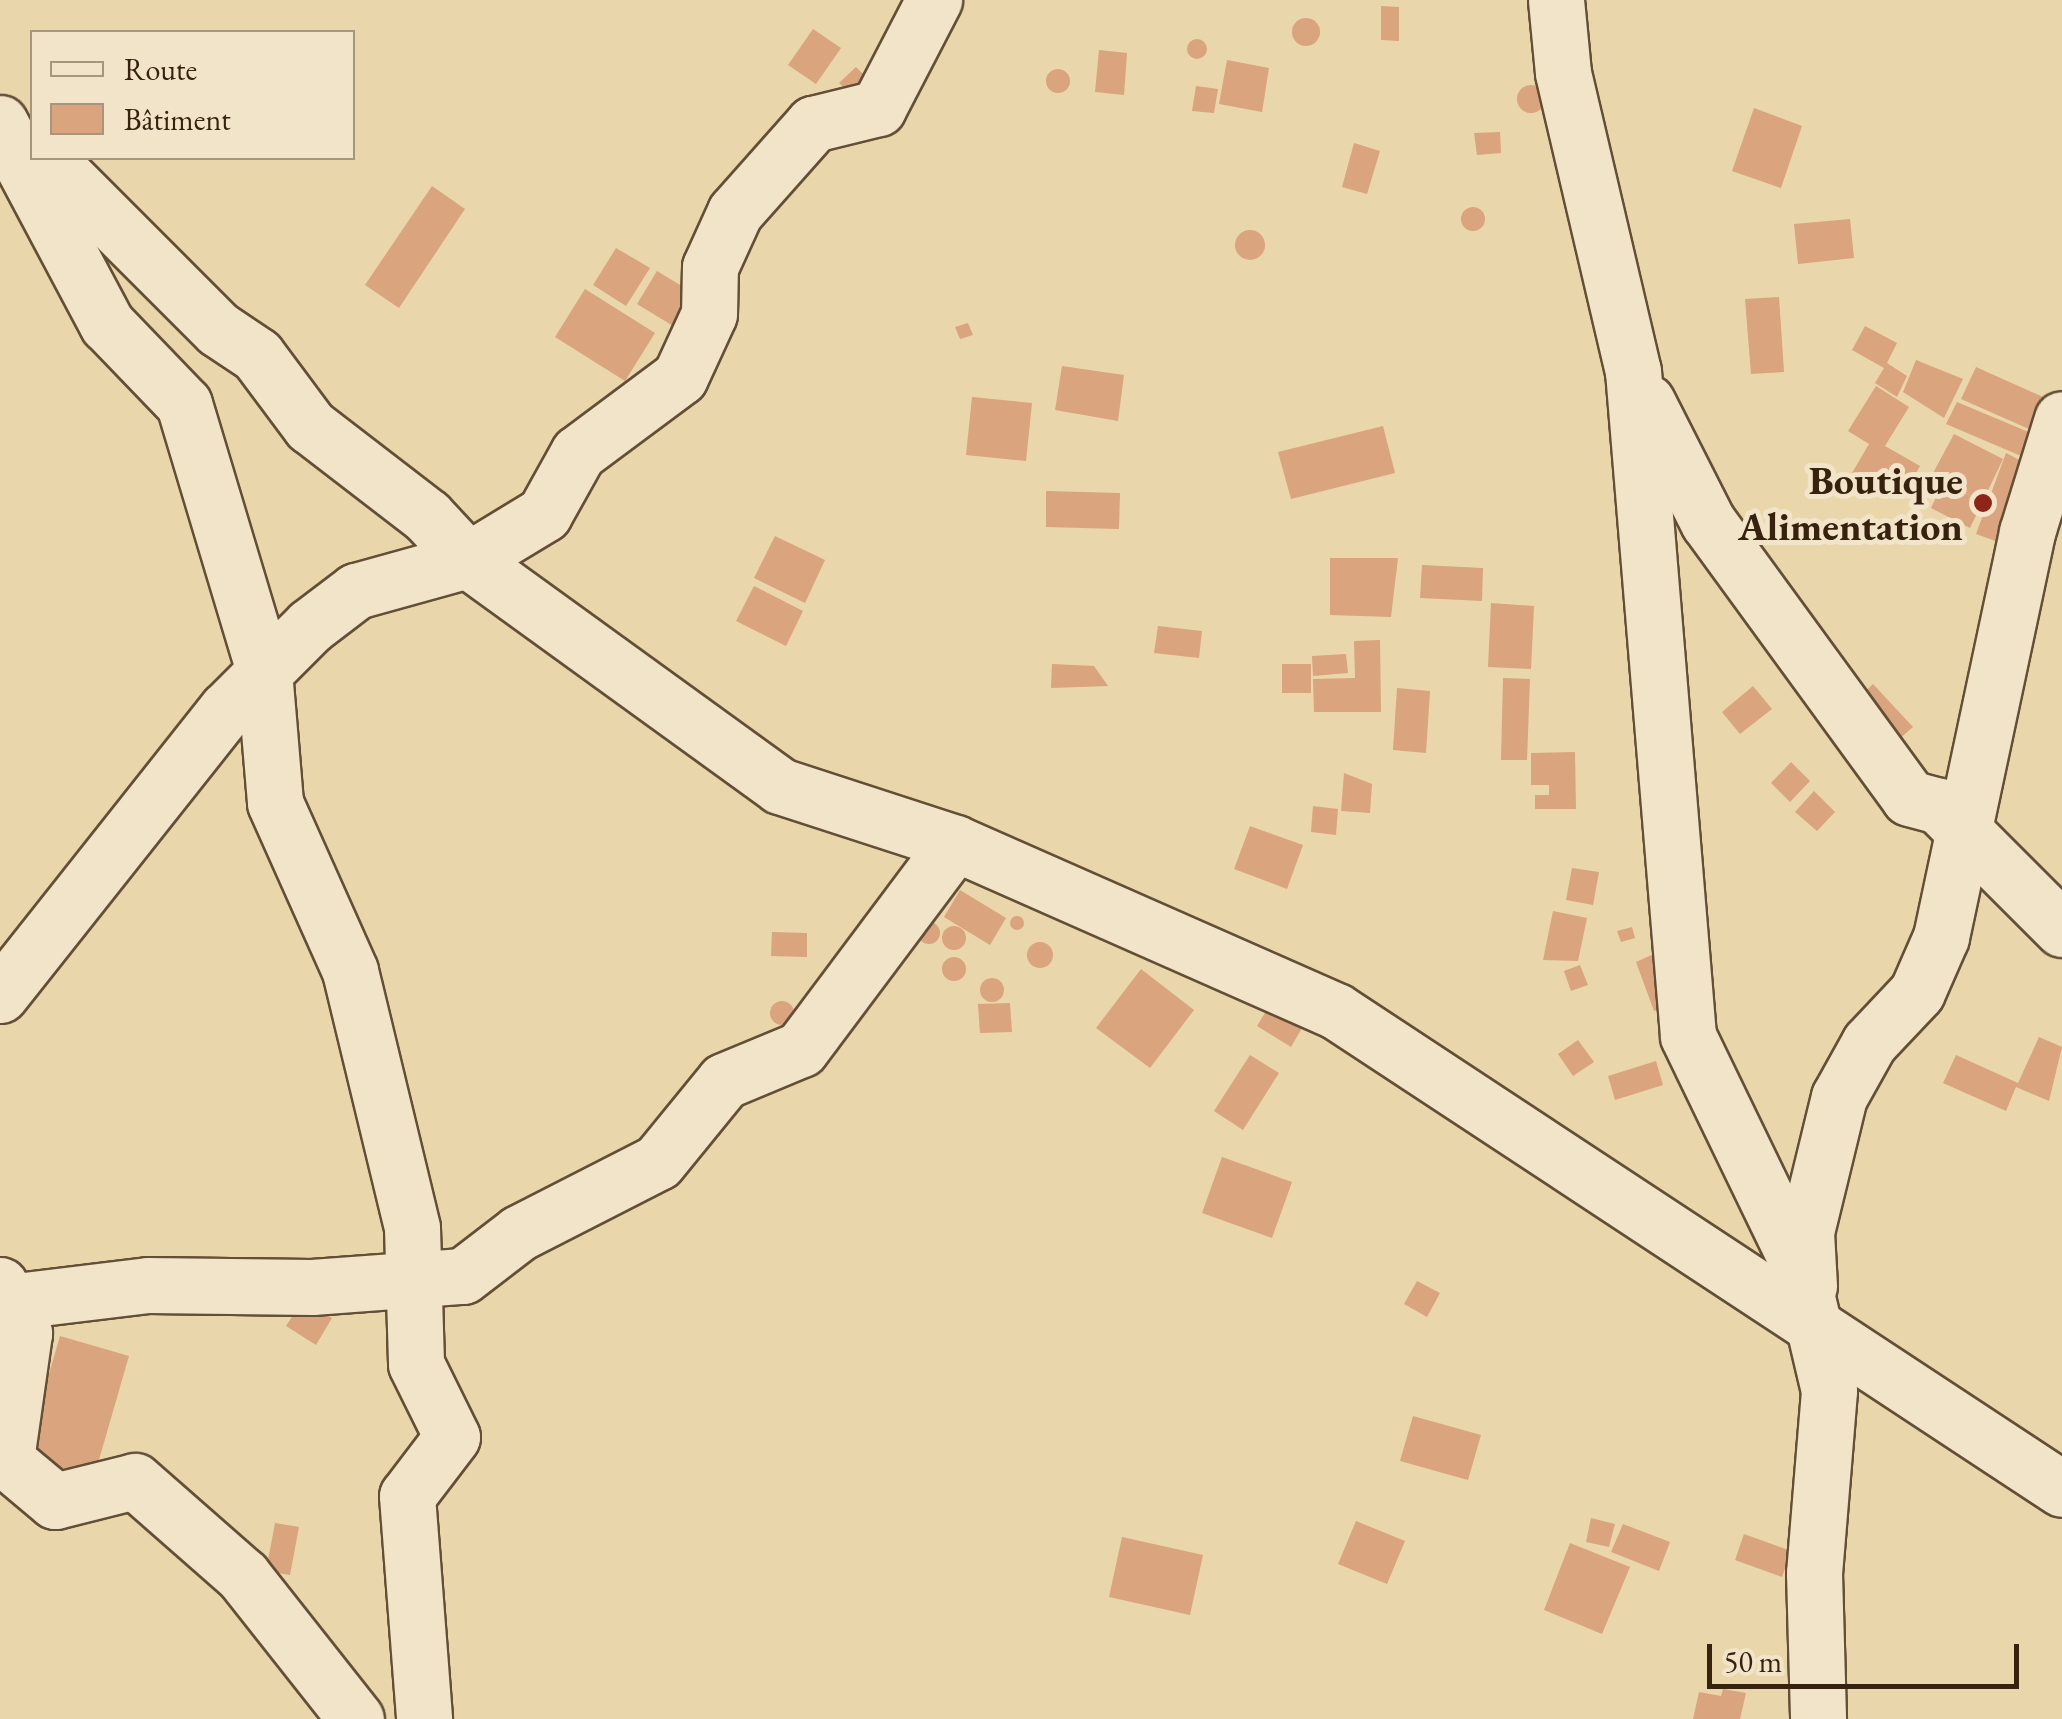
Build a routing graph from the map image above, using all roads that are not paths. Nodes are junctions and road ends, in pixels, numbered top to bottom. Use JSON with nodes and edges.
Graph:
{"nodes":[{"id":1,"x":934,"y":0,"type":"edge"},
{"id":2,"x":1556,"y":0,"type":"edge"},
{"id":3,"x":0,"y":121,"type":"edge"},
{"id":4,"x":30,"y":144,"type":"edge"},
{"id":5,"x":49,"y":160,"type":"edge"},
{"id":6,"x":1633,"y":370,"type":"junction"},
{"id":7,"x":2062,"y":419,"type":"edge"},
{"id":8,"x":468,"y":560,"type":"junction"},
{"id":9,"x":264,"y":671,"type":"junction"},
{"id":10,"x":1965,"y":834,"type":"junction"},
{"id":11,"x":955,"y":842,"type":"junction"},
{"id":12,"x":2062,"y":929,"type":"edge"},
{"id":13,"x":0,"y":995,"type":"edge"},
{"id":14,"x":414,"y":1284,"type":"junction"},
{"id":15,"x":4,"y":1293,"type":"edge"},
{"id":16,"x":1810,"y":1317,"type":"junction"},
{"id":17,"x":2062,"y":1488,"type":"edge"},
{"id":18,"x":356,"y":1719,"type":"edge"},
{"id":19,"x":424,"y":1719,"type":"edge"},
{"id":20,"x":1818,"y":1719,"type":"edge"}],
"edges":[{"from":1,"to":8,"type":"street"},
{"from":2,"to":6,"type":"street"},
{"from":3,"to":4,"type":"street"},
{"from":3,"to":9,"type":"street"},
{"from":5,"to":8,"type":"street"},
{"from":6,"to":10,"type":"street"},
{"from":6,"to":16,"type":"street"},
{"from":7,"to":10,"type":"street"},
{"from":8,"to":9,"type":"street"},
{"from":8,"to":11,"type":"street"},
{"from":9,"to":13,"type":"street"},
{"from":9,"to":14,"type":"street"},
{"from":10,"to":12,"type":"street"},
{"from":10,"to":16,"type":"street"},
{"from":11,"to":14,"type":"street"},
{"from":11,"to":16,"type":"street"},
{"from":14,"to":15,"type":"street"},
{"from":14,"to":19,"type":"street"},
{"from":15,"to":18,"type":"street"},
{"from":16,"to":17,"type":"street"},
{"from":16,"to":20,"type":"street"}]}
